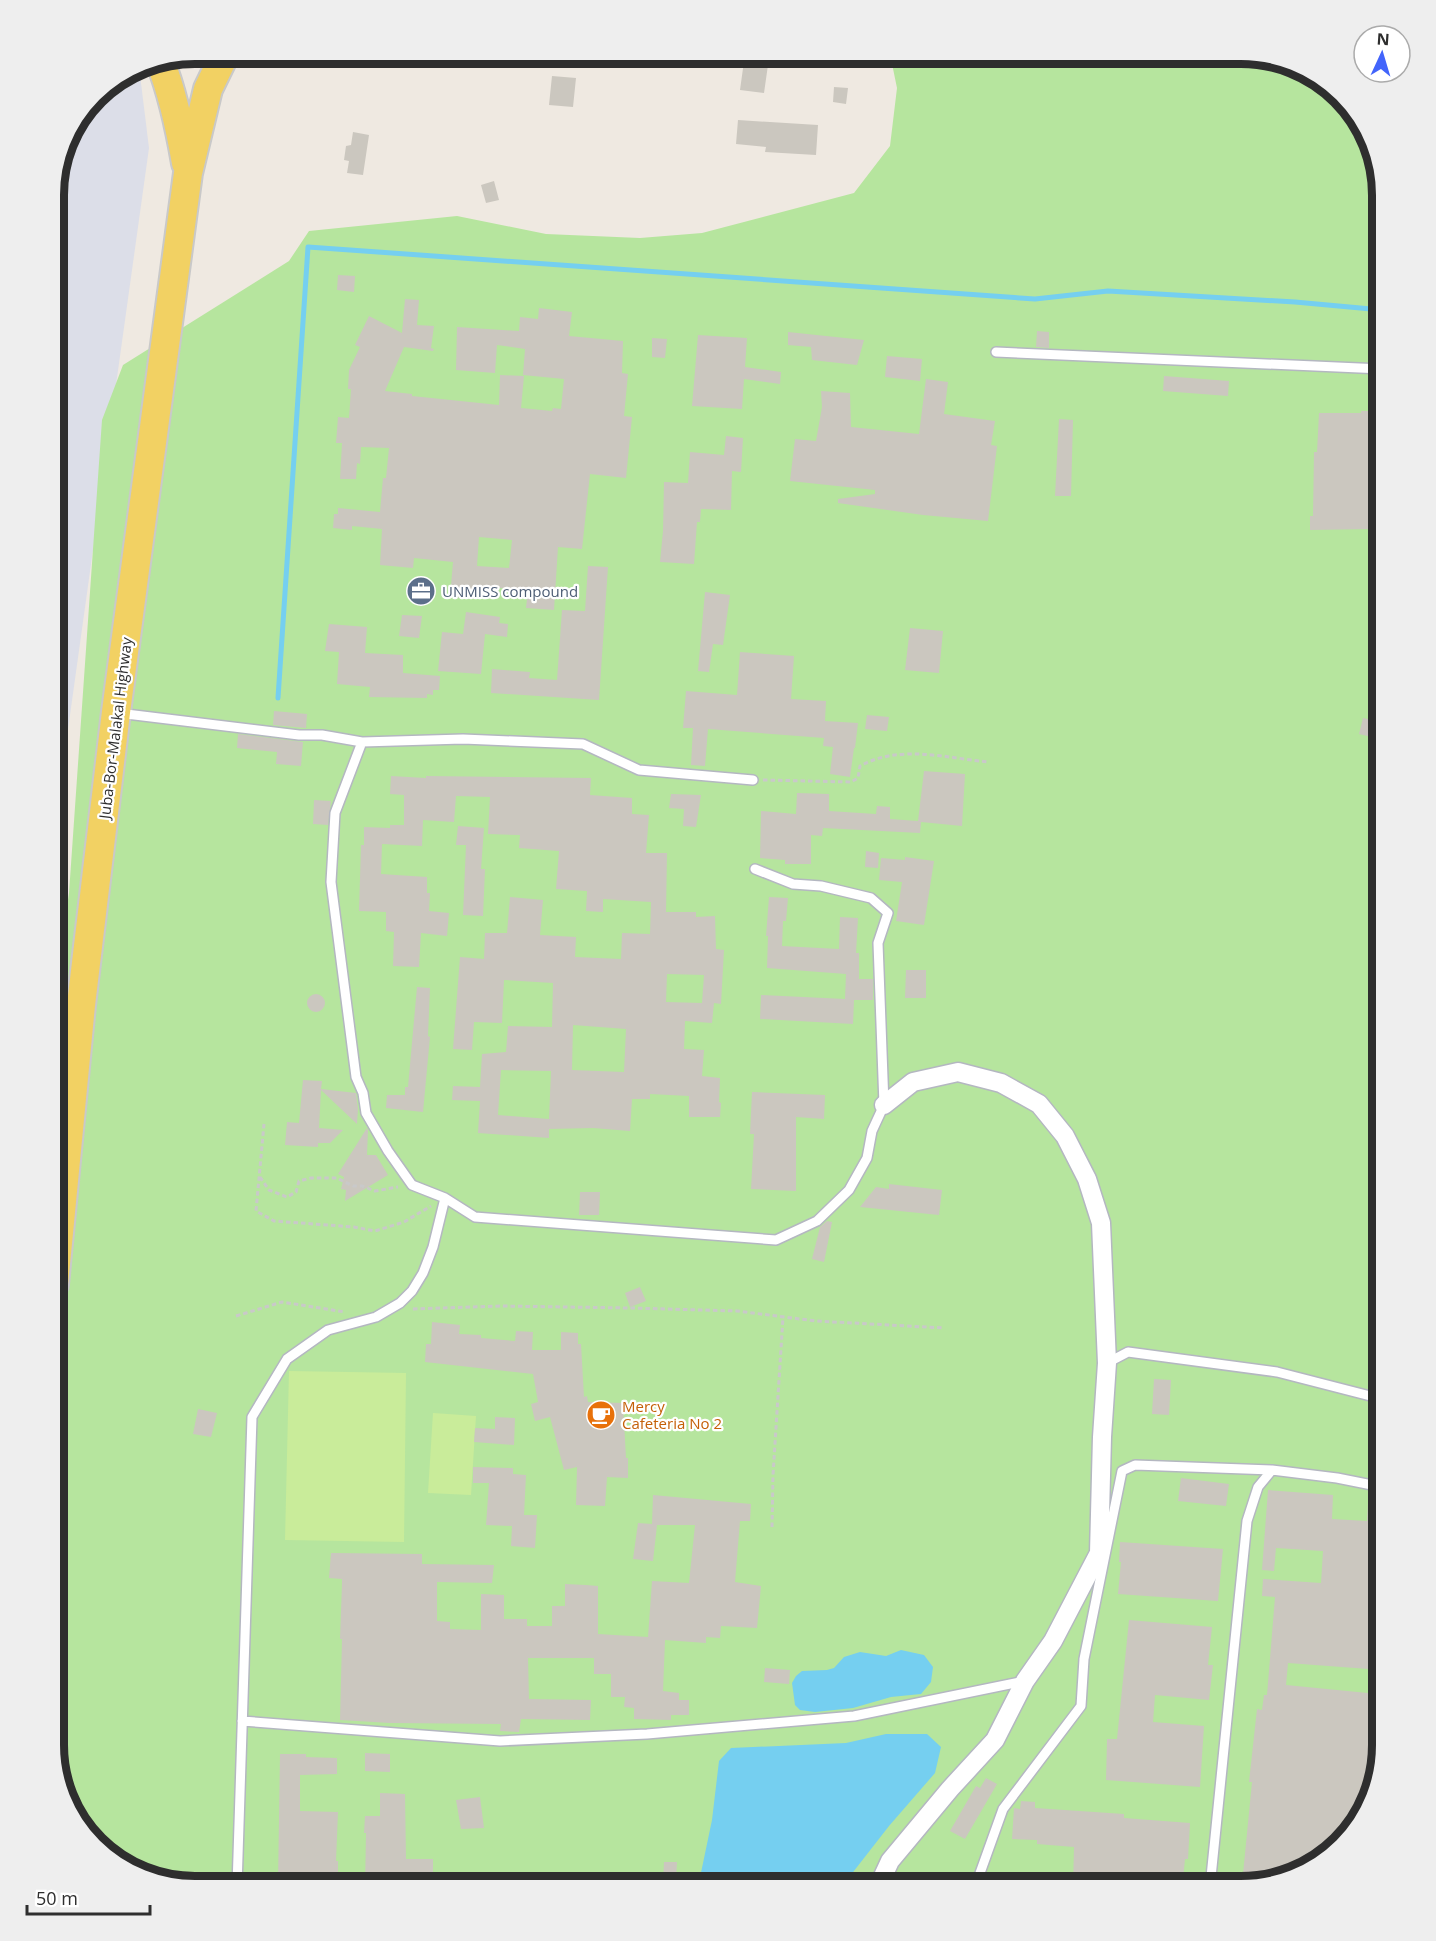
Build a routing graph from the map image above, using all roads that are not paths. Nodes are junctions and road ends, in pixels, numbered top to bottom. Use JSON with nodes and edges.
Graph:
{"nodes":[{"id":1,"x":220,"y":64,"type":"edge"},
{"id":2,"x":163,"y":69,"type":"edge"},
{"id":3,"x":188,"y":173,"type":"junction"},
{"id":4,"x":996,"y":352,"type":"dead end"},
{"id":5,"x":1372,"y":369,"type":"edge"},
{"id":6,"x":116,"y":712,"type":"junction"},
{"id":7,"x":362,"y":742,"type":"junction"},
{"id":8,"x":753,"y":780,"type":"road end"},
{"id":9,"x":755,"y":869,"type":"dead end"},
{"id":10,"x":884,"y":1105,"type":"junction"},
{"id":11,"x":64,"y":1177,"type":"edge"},
{"id":12,"x":445,"y":1198,"type":"junction"},
{"id":13,"x":1107,"y":1363,"type":"junction"},
{"id":14,"x":1372,"y":1396,"type":"edge"},
{"id":15,"x":1272,"y":1470,"type":"junction"},
{"id":16,"x":1372,"y":1484,"type":"edge"},
{"id":17,"x":1024,"y":1681,"type":"junction"},
{"id":18,"x":242,"y":1722,"type":"junction"},
{"id":19,"x":237,"y":1876,"type":"edge"},
{"id":20,"x":883,"y":1876,"type":"edge"},
{"id":21,"x":979,"y":1876,"type":"edge"},
{"id":22,"x":1210,"y":1876,"type":"edge"}],
"edges":[{"from":1,"to":3,"type":"main road","name":"Juba-Bor-Malakal Highway"},
{"from":2,"to":3,"type":"main road","name":"Juba-Bor-Malakal Highway"},
{"from":3,"to":6,"type":"main road","name":"Juba-Bor-Malakal Highway"},
{"from":4,"to":5,"type":"lane"},
{"from":6,"to":7,"type":"lane"},
{"from":6,"to":11,"type":"main road","name":"Juba-Bor-Malakal Highway"},
{"from":7,"to":8,"type":"lane"},
{"from":7,"to":12,"type":"lane"},
{"from":9,"to":10,"type":"lane"},
{"from":10,"to":12,"type":"lane"},
{"from":10,"to":13,"type":"street"},
{"from":12,"to":18,"type":"lane"},
{"from":13,"to":14,"type":"lane"},
{"from":13,"to":17,"type":"street"},
{"from":15,"to":16,"type":"lane"},
{"from":15,"to":21,"type":"lane"},
{"from":15,"to":22,"type":"lane"},
{"from":17,"to":18,"type":"lane"},
{"from":17,"to":20,"type":"street"},
{"from":18,"to":19,"type":"lane"}]}
